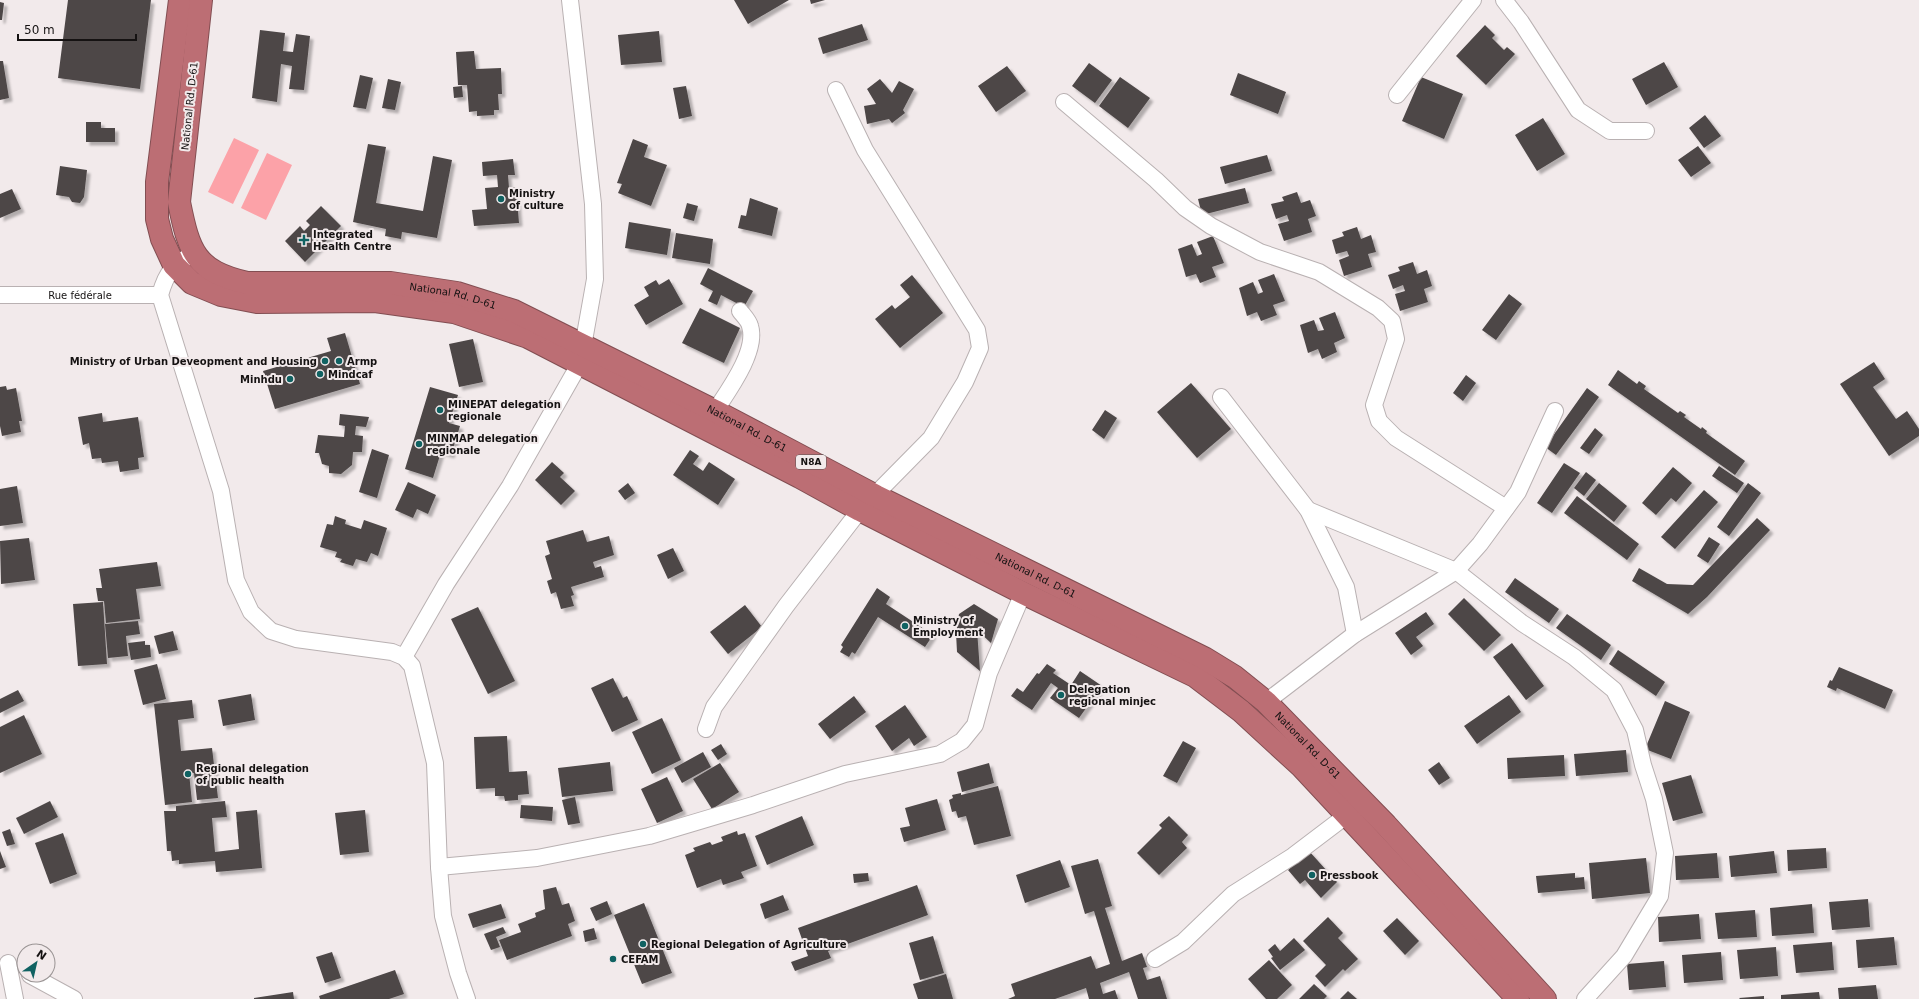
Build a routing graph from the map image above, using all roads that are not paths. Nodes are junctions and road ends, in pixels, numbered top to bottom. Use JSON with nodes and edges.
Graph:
{"nodes":[{"id":1,"x":180,"y":0,"type":"edge"},
{"id":2,"x":201,"y":0,"type":"edge"},
{"id":3,"x":570,"y":0,"type":"edge"},
{"id":4,"x":1473,"y":0,"type":"edge"},
{"id":5,"x":1504,"y":0,"type":"edge"},
{"id":6,"x":836,"y":90,"type":"dead end"},
{"id":7,"x":1397,"y":95,"type":"dead end"},
{"id":8,"x":1064,"y":102,"type":"dead end"},
{"id":9,"x":1646,"y":131,"type":"dead end"},
{"id":10,"x":194,"y":252,"type":"junction"},
{"id":11,"x":174,"y":265,"type":"junction"},
{"id":12,"x":0,"y":295,"type":"edge"},
{"id":13,"x":160,"y":295,"type":"junction"},
{"id":14,"x":740,"y":311,"type":"dead end"},
{"id":15,"x":582,"y":354,"type":"junction"},
{"id":16,"x":1221,"y":397,"type":"dead end"},
{"id":17,"x":715,"y":411,"type":"junction"},
{"id":18,"x":1555,"y":412,"type":"dead end"},
{"id":19,"x":868,"y":503,"type":"junction"},
{"id":20,"x":1506,"y":508,"type":"junction"},
{"id":21,"x":1308,"y":510,"type":"junction"},
{"id":22,"x":1456,"y":571,"type":"junction"},
{"id":23,"x":1023,"y":593,"type":"junction"},
{"id":24,"x":1355,"y":634,"type":"junction"},
{"id":25,"x":404,"y":657,"type":"junction"},
{"id":26,"x":1266,"y":702,"type":"junction"},
{"id":27,"x":706,"y":728,"type":"dead end"},
{"id":28,"x":1355,"y":809,"type":"junction"},
{"id":29,"x":438,"y":867,"type":"junction"},
{"id":30,"x":1155,"y":959,"type":"dead end"},
{"id":31,"x":4,"y":960,"type":"edge"},
{"id":32,"x":16,"y":967,"type":"edge"},
{"id":33,"x":45,"y":983,"type":"edge"},
{"id":34,"x":16,"y":999,"type":"edge"},
{"id":35,"x":74,"y":999,"type":"edge"},
{"id":36,"x":467,"y":999,"type":"edge"},
{"id":37,"x":1518,"y":999,"type":"edge"},
{"id":38,"x":1545,"y":999,"type":"edge"},
{"id":39,"x":1585,"y":999,"type":"edge"}],
"edges":[{"from":1,"to":11,"type":"highway","name":"National Rd. D-61","number":"N8A"},
{"from":2,"to":10,"type":"highway","name":"National Rd. D-61","number":"N8A"},
{"from":3,"to":15,"type":"street"},
{"from":4,"to":7,"type":"street"},
{"from":5,"to":9,"type":"street"},
{"from":6,"to":19,"type":"street"},
{"from":8,"to":20,"type":"street"},
{"from":10,"to":11,"type":"street"},
{"from":10,"to":15,"type":"highway","name":"National Rd. D-61","number":"N8A"},
{"from":11,"to":13,"type":"street"},
{"from":11,"to":15,"type":"highway","name":"National Rd. D-61","number":"N8A"},
{"from":12,"to":13,"type":"street","name":"Rue fédérale"},
{"from":13,"to":25,"type":"street"},
{"from":14,"to":17,"type":"street"},
{"from":15,"to":17,"type":"highway","name":"National Rd. D-61","number":"N8A"},
{"from":15,"to":19,"type":"highway","name":"National Rd. D-61","number":"N8A"},
{"from":15,"to":25,"type":"street"},
{"from":16,"to":21,"type":"street"},
{"from":17,"to":19,"type":"highway","name":"National Rd. D-61","number":"N8A"},
{"from":18,"to":20,"type":"street"},
{"from":19,"to":23,"type":"highway","name":"National Rd. D-61","number":"N8A"},
{"from":19,"to":26,"type":"highway","name":"National Rd. D-61","number":"N8A"},
{"from":19,"to":27,"type":"street"},
{"from":20,"to":22,"type":"street"},
{"from":21,"to":22,"type":"street"},
{"from":21,"to":24,"type":"street"},
{"from":22,"to":24,"type":"street"},
{"from":22,"to":39,"type":"street"},
{"from":23,"to":28,"type":"highway","name":"National Rd. D-61","number":"N8A"},
{"from":23,"to":29,"type":"street"},
{"from":24,"to":26,"type":"street"},
{"from":25,"to":29,"type":"street"},
{"from":26,"to":28,"type":"highway","name":"National Rd. D-61","number":"N8A"},
{"from":28,"to":30,"type":"street"},
{"from":28,"to":37,"type":"highway","name":"National Rd. D-61","number":"N8A"},
{"from":28,"to":38,"type":"highway","name":"National Rd. D-61","number":"N8A"},
{"from":29,"to":36,"type":"street"},
{"from":31,"to":32,"type":"street"},
{"from":31,"to":34,"type":"street"},
{"from":33,"to":35,"type":"street"}]}
